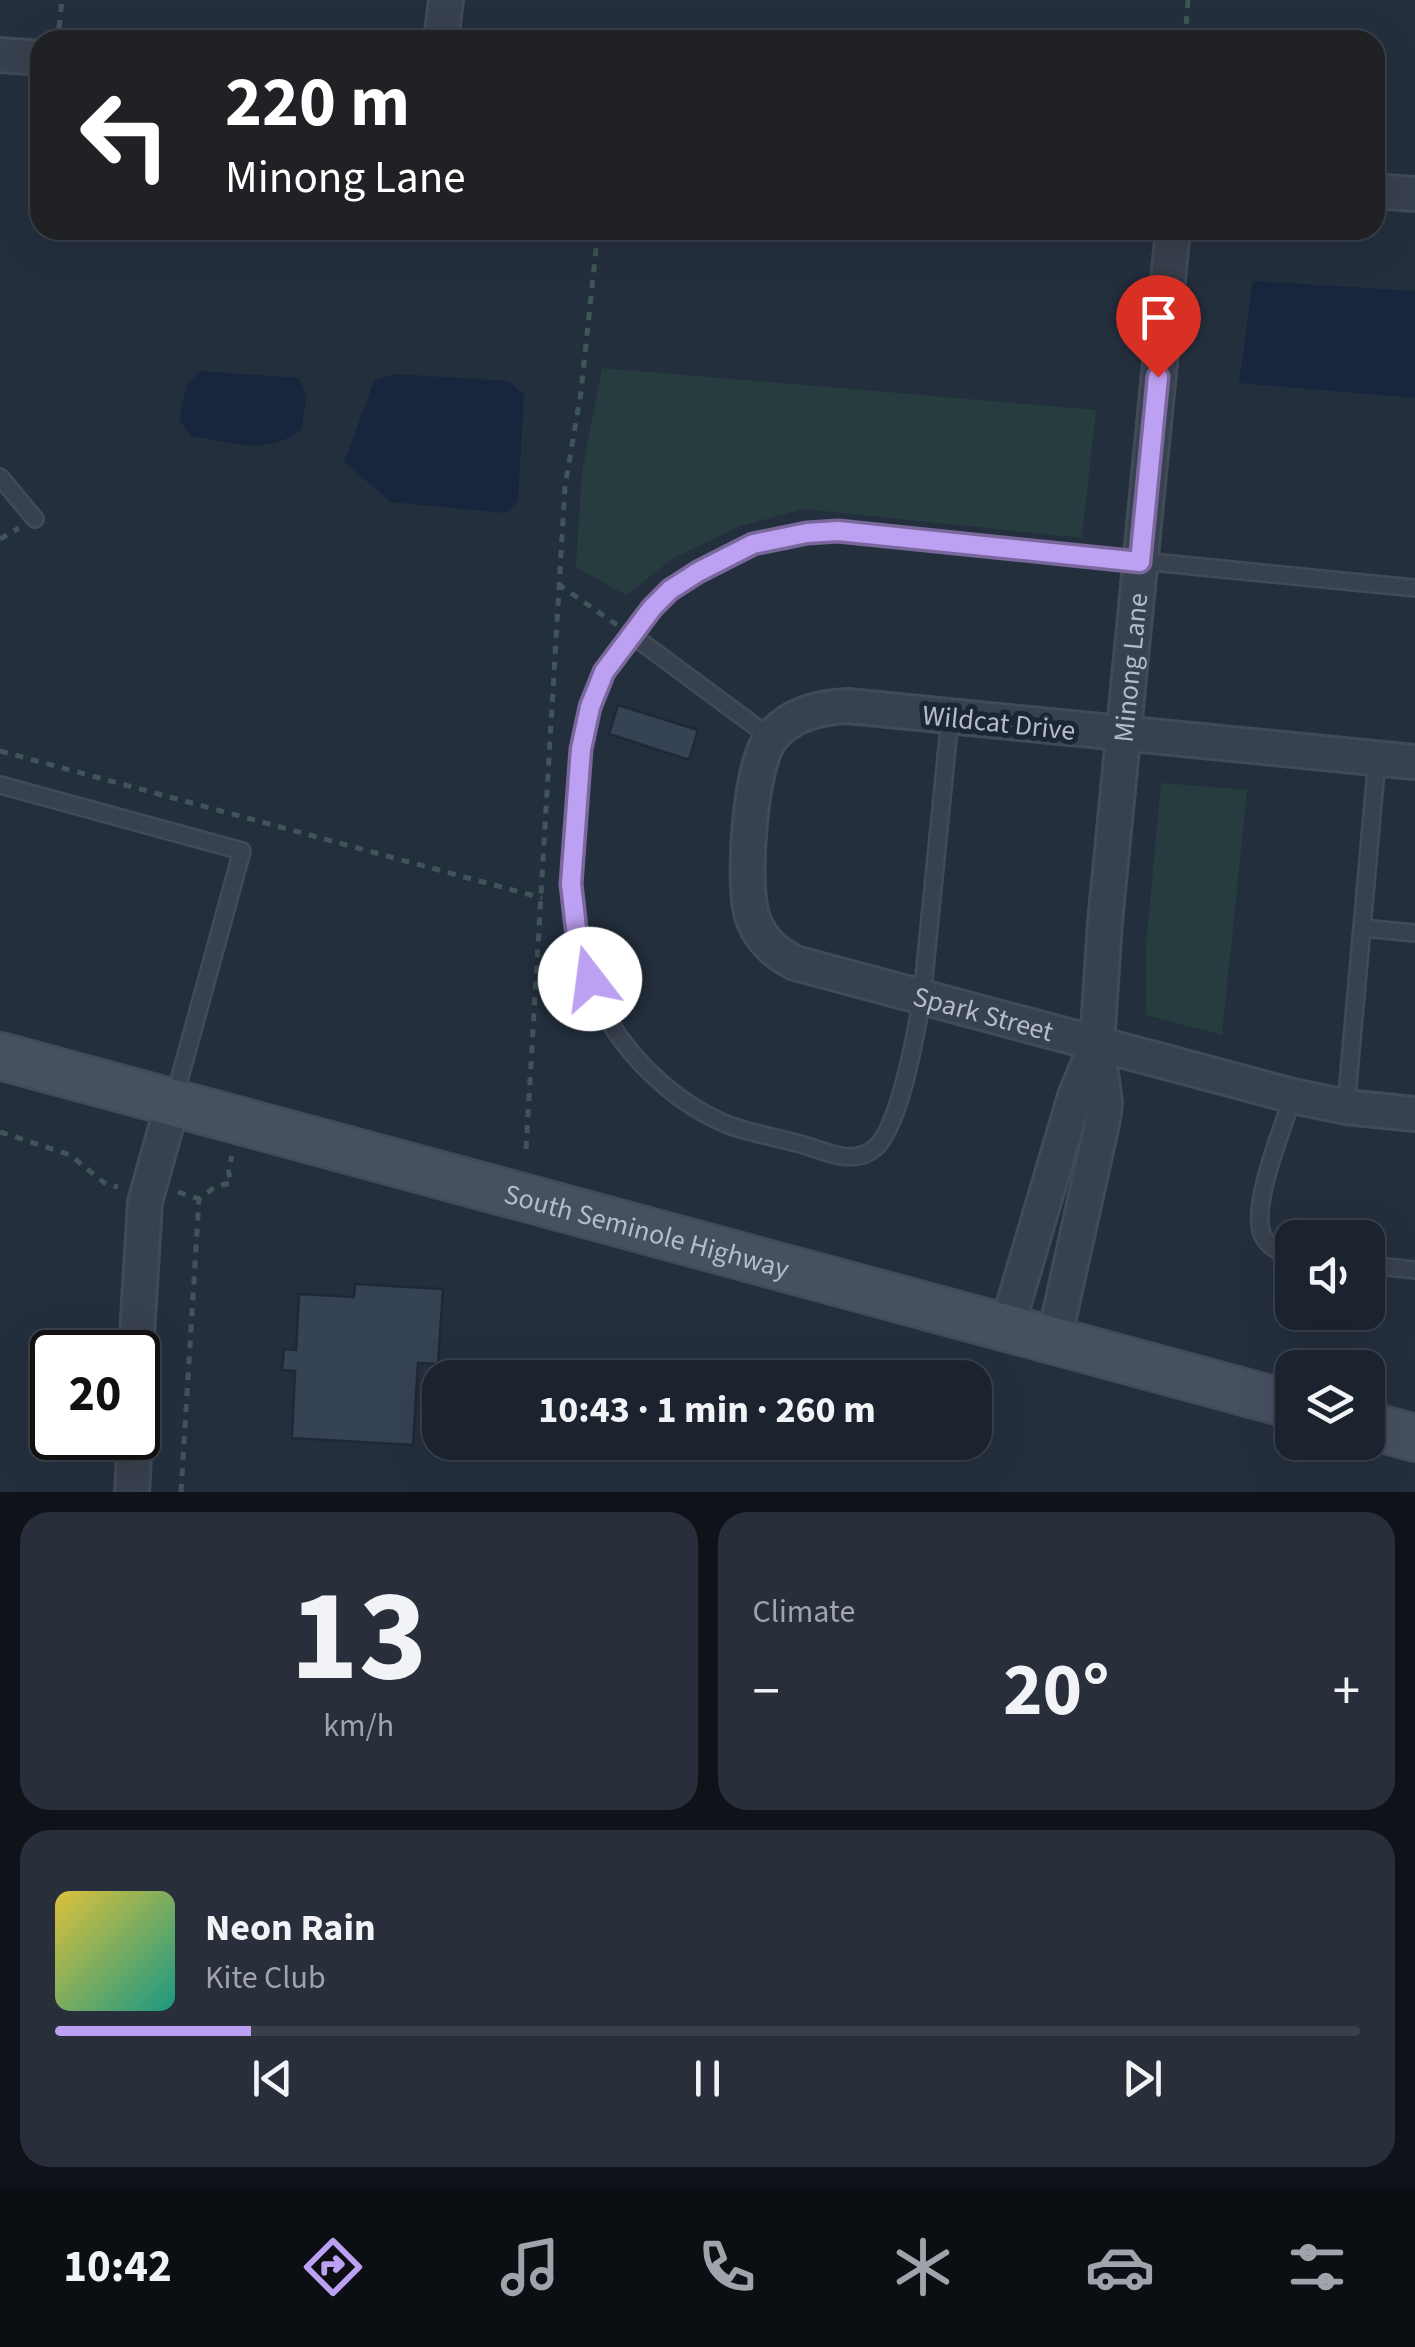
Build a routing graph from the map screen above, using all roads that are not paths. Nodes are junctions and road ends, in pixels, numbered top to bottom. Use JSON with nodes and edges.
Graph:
{"nodes":[{"id":1,"x":446,"y":0,"type":"edge"},
{"id":2,"x":442,"y":30,"type":"edge"},
{"id":3,"x":0,"y":55,"type":"edge"},
{"id":4,"x":30,"y":57,"type":"edge"},
{"id":5,"x":1385,"y":192,"type":"edge"},
{"id":6,"x":1415,"y":194,"type":"edge"},
{"id":7,"x":1172,"y":240,"type":"edge"},
{"id":8,"x":0,"y":477,"type":"edge"},
{"id":9,"x":35,"y":518,"type":"dead end"},
{"id":10,"x":1140,"y":562,"type":"junction"},
{"id":11,"x":1415,"y":588,"type":"edge"},
{"id":12,"x":632,"y":635,"type":"junction"},
{"id":13,"x":950,"y":718,"type":"junction"},
{"id":14,"x":1122,"y":734,"type":"junction"},
{"id":15,"x":771,"y":738,"type":"junction"},
{"id":16,"x":1377,"y":758,"type":"junction"},
{"id":17,"x":1415,"y":762,"type":"edge"},
{"id":18,"x":0,"y":786,"type":"edge"},
{"id":19,"x":1362,"y":928,"type":"junction"},
{"id":20,"x":1415,"y":934,"type":"edge"},
{"id":21,"x":922,"y":998,"type":"junction"},
{"id":22,"x":1097,"y":1044,"type":"junction"},
{"id":23,"x":0,"y":1056,"type":"edge"},
{"id":24,"x":1293,"y":1096,"type":"junction"},
{"id":25,"x":173,"y":1102,"type":"junction"},
{"id":26,"x":1346,"y":1107,"type":"junction"},
{"id":27,"x":1415,"y":1114,"type":"edge"},
{"id":28,"x":1275,"y":1251,"type":"edge"},
{"id":29,"x":1385,"y":1267,"type":"edge"},
{"id":30,"x":1415,"y":1270,"type":"edge"},
{"id":31,"x":1008,"y":1328,"type":"junction"},
{"id":32,"x":137,"y":1330,"type":"edge"},
{"id":33,"x":1054,"y":1340,"type":"junction"},
{"id":34,"x":1275,"y":1400,"type":"edge"},
{"id":35,"x":1385,"y":1430,"type":"edge"},
{"id":36,"x":1415,"y":1438,"type":"edge"},
{"id":37,"x":134,"y":1460,"type":"edge"},
{"id":38,"x":132,"y":1492,"type":"edge"}],
"edges":[{"from":1,"to":2,"type":"street"},
{"from":3,"to":4,"type":"street"},
{"from":5,"to":6,"type":"street"},
{"from":7,"to":10,"type":"street","name":"Minong Lane"},
{"from":8,"to":9,"type":"lane"},
{"from":10,"to":11,"type":"lane"},
{"from":10,"to":12,"type":"lane"},
{"from":10,"to":14,"type":"street","name":"Minong Lane"},
{"from":12,"to":15,"type":"lane"},
{"from":12,"to":21,"type":"lane"},
{"from":13,"to":14,"type":"street","name":"Wildcat Drive"},
{"from":13,"to":15,"type":"street","name":"Wildcat Drive"},
{"from":13,"to":21,"type":"lane"},
{"from":14,"to":16,"type":"street","name":"Wildcat Drive"},
{"from":14,"to":22,"type":"street","name":"Minong Lane"},
{"from":15,"to":21,"type":"street","name":"Spark Street"},
{"from":16,"to":17,"type":"street","name":"Wildcat Drive"},
{"from":16,"to":19,"type":"lane"},
{"from":18,"to":25,"type":"lane"},
{"from":19,"to":20,"type":"lane"},
{"from":19,"to":26,"type":"lane"},
{"from":21,"to":22,"type":"street","name":"Spark Street"},
{"from":22,"to":24,"type":"street","name":"Spark Street"},
{"from":22,"to":31,"type":"street","name":"Minong Lane"},
{"from":22,"to":33,"type":"street","name":"Minong Lane"},
{"from":23,"to":25,"type":"street","name":"South Seminole Highway"},
{"from":24,"to":26,"type":"street","name":"Spark Street"},
{"from":24,"to":28,"type":"lane"},
{"from":25,"to":31,"type":"street","name":"South Seminole Highway"},
{"from":25,"to":32,"type":"street"},
{"from":26,"to":27,"type":"street","name":"Spark Street"},
{"from":29,"to":30,"type":"lane"},
{"from":31,"to":33,"type":"street","name":"South Seminole Highway"},
{"from":33,"to":34,"type":"street","name":"South Seminole Highway"},
{"from":35,"to":36,"type":"street"},
{"from":37,"to":38,"type":"street"}]}
